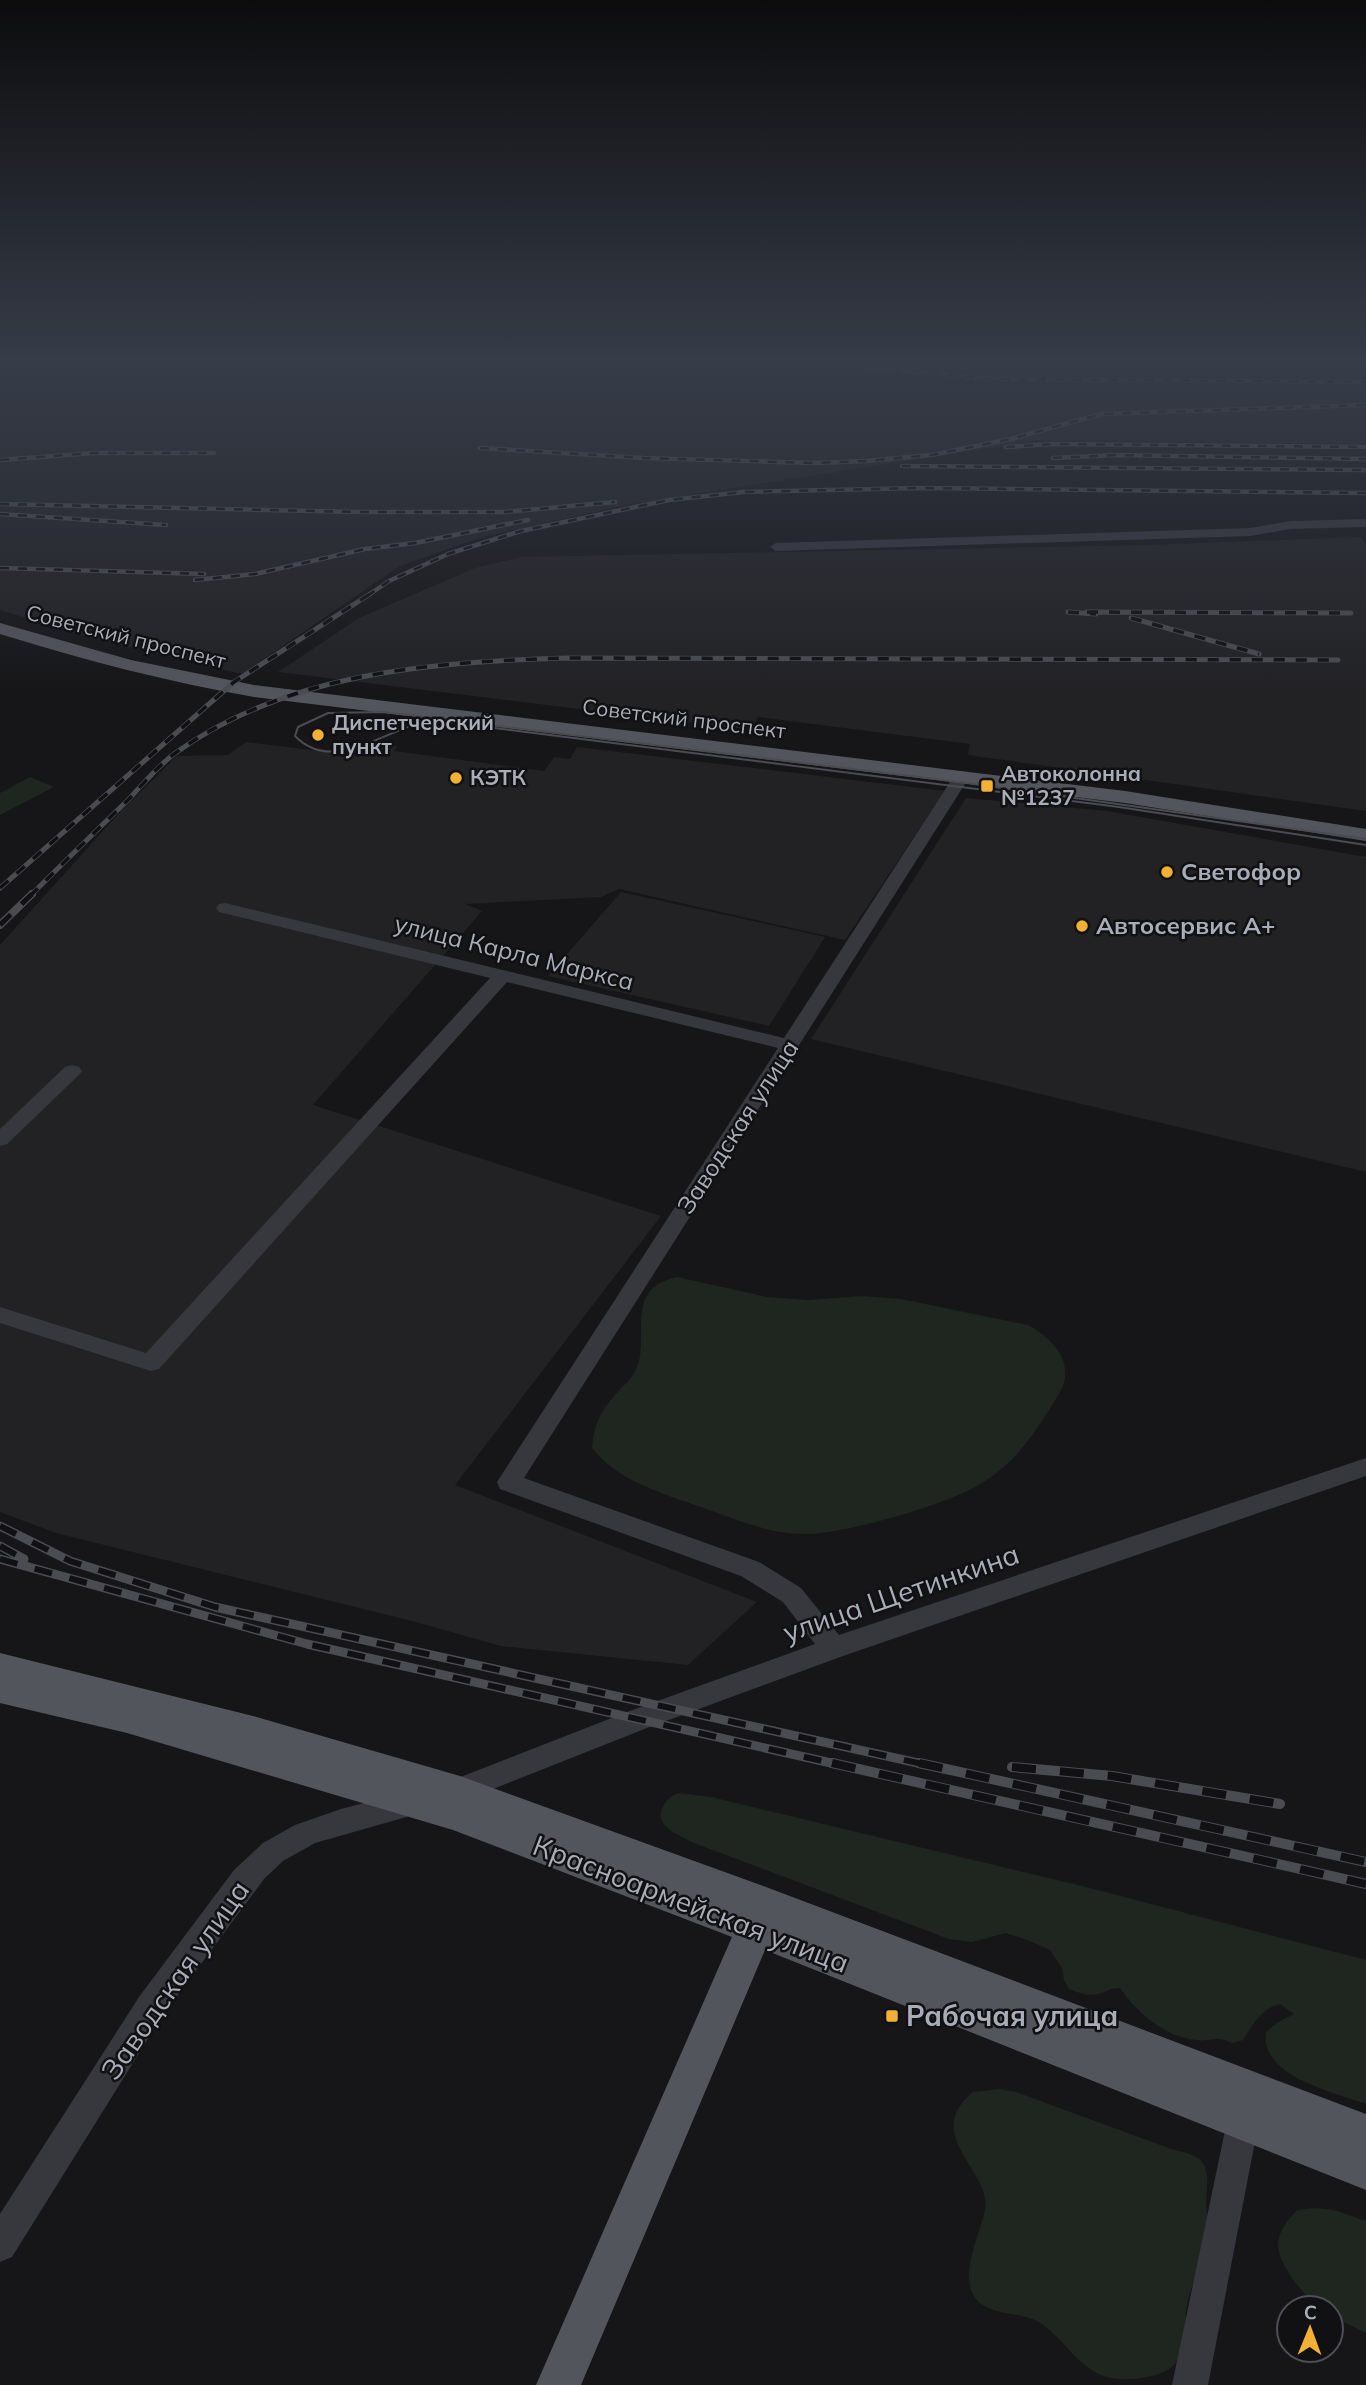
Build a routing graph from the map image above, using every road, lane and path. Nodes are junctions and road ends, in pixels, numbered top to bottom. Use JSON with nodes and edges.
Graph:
{"nodes":[{"id":1,"x":1366,"y":523,"type":"edge"},
{"id":2,"x":776,"y":547,"type":"dead end"},
{"id":3,"x":0,"y":622,"type":"edge"},
{"id":4,"x":0,"y":628,"type":"edge"},
{"id":5,"x":963,"y":773,"type":"junction"},
{"id":6,"x":1366,"y":828,"type":"edge"},
{"id":7,"x":1366,"y":835,"type":"edge"},
{"id":8,"x":225,"y":908,"type":"dead end"},
{"id":9,"x":502,"y":976,"type":"junction"},
{"id":10,"x":790,"y":1045,"type":"junction"},
{"id":11,"x":72,"y":1071,"type":"dead end"},
{"id":12,"x":0,"y":1140,"type":"edge"},
{"id":13,"x":0,"y":1315,"type":"edge"},
{"id":14,"x":1366,"y":1468,"type":"edge"},
{"id":15,"x":834,"y":1648,"type":"junction"},
{"id":16,"x":0,"y":1667,"type":"edge"},
{"id":17,"x":0,"y":1689,"type":"edge"},
{"id":18,"x":460,"y":1791,"type":"junction"},
{"id":19,"x":419,"y":1802,"type":"junction"},
{"id":20,"x":761,"y":1916,"type":"junction"},
{"id":21,"x":1244,"y":2121,"type":"junction"},
{"id":22,"x":1366,"y":2134,"type":"edge"},
{"id":23,"x":1366,"y":2169,"type":"edge"},
{"id":24,"x":0,"y":2245,"type":"edge"},
{"id":25,"x":558,"y":2385,"type":"edge"},
{"id":26,"x":1190,"y":2385,"type":"edge"}],
"edges":[{"from":1,"to":2,"type":"street"},
{"from":3,"to":5,"type":"main road","name":"Советский проспект"},
{"from":4,"to":5,"type":"main road","name":"Советский проспект"},
{"from":5,"to":6,"type":"main road","name":"Советский проспект"},
{"from":5,"to":7,"type":"main road","name":"Советский проспект"},
{"from":5,"to":10,"type":"street","name":"Заводская улица"},
{"from":8,"to":9,"type":"street","name":"улица Карла Маркса"},
{"from":9,"to":10,"type":"street","name":"улица Карла Маркса"},
{"from":9,"to":13,"type":"street"},
{"from":10,"to":15,"type":"street","name":"Заводская улица"},
{"from":11,"to":12,"type":"street"},
{"from":14,"to":15,"type":"street","name":"улица Щетинкина"},
{"from":15,"to":18,"type":"street","name":"улица Щетинкина"},
{"from":16,"to":18,"type":"main road","name":"Красноармейская улица"},
{"from":17,"to":19,"type":"main road","name":"Красноармейская улица"},
{"from":18,"to":19,"type":"street","name":"улица Щетинкина"},
{"from":18,"to":20,"type":"main road","name":"Красноармейская улица"},
{"from":19,"to":20,"type":"main road","name":"Красноармейская улица"},
{"from":19,"to":24,"type":"street","name":"Заводская улица"},
{"from":20,"to":21,"type":"main road","name":"Красноармейская улица"},
{"from":20,"to":22,"type":"main road","name":"Красноармейская улица"},
{"from":20,"to":25,"type":"main road"},
{"from":21,"to":23,"type":"main road","name":"Красноармейская улица"},
{"from":21,"to":26,"type":"street"}]}
